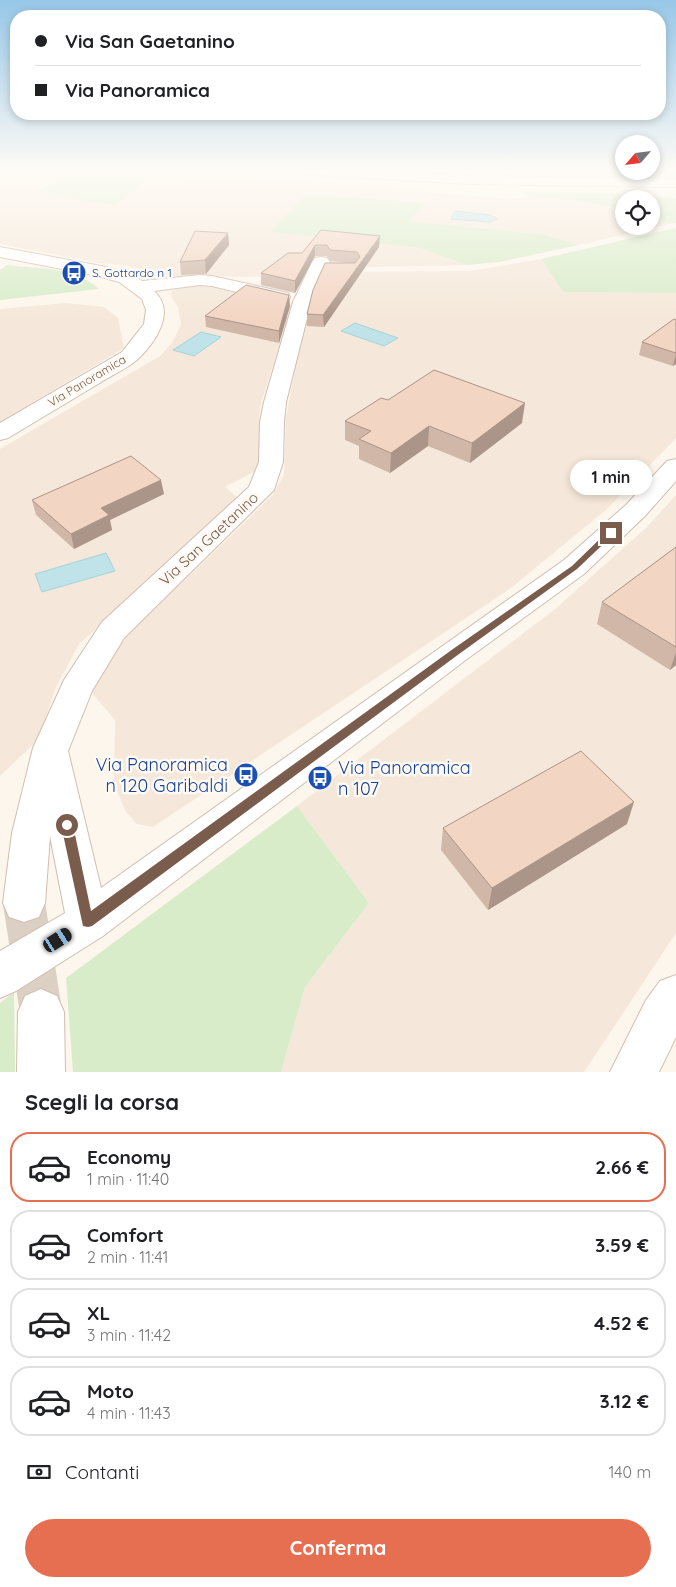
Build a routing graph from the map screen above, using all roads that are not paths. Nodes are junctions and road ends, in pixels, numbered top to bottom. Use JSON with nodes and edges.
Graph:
{"nodes":[{"id":1,"x":0,"y":252,"type":"edge"},
{"id":2,"x":324,"y":266,"type":"edge"},
{"id":3,"x":139,"y":287,"type":"junction"},
{"id":4,"x":302,"y":302,"type":"junction"},
{"id":5,"x":0,"y":433,"type":"edge"},
{"id":6,"x":676,"y":466,"type":"edge"},
{"id":7,"x":51,"y":748,"type":"junction"},
{"id":8,"x":24,"y":903,"type":"tunnel mouth"},
{"id":9,"x":88,"y":922,"type":"junction"},
{"id":10,"x":0,"y":976,"type":"edge"},
{"id":11,"x":676,"y":997,"type":"edge"},
{"id":12,"x":40,"y":1012,"type":"tunnel mouth"},
{"id":13,"x":41,"y":1072,"type":"edge"},
{"id":14,"x":634,"y":1072,"type":"edge"}],
"edges":[{"from":1,"to":3,"type":"street"},
{"from":2,"to":4,"type":"street","name":"Via San Gaetanino"},
{"from":3,"to":4,"type":"street"},
{"from":3,"to":5,"type":"street","name":"Via Panoramica"},
{"from":4,"to":7,"type":"street","name":"Via San Gaetanino"},
{"from":6,"to":9,"type":"street"},
{"from":7,"to":8,"type":"street","name":"Via San Gaetanino"},
{"from":7,"to":9,"type":"street"},
{"from":9,"to":10,"type":"street"},
{"from":11,"to":14,"type":"street"},
{"from":12,"to":13,"type":"street"}]}
